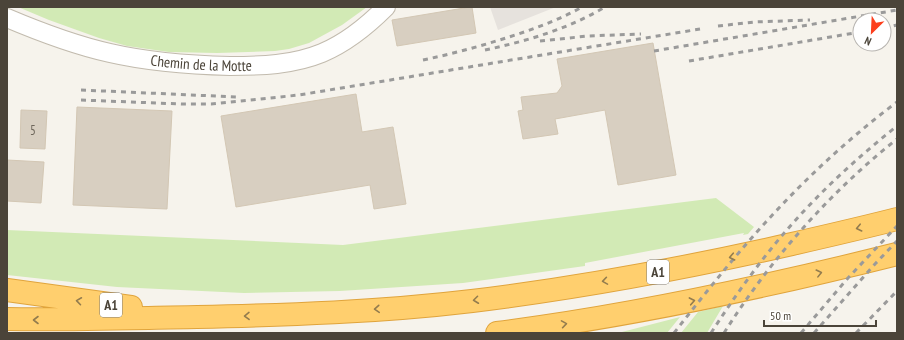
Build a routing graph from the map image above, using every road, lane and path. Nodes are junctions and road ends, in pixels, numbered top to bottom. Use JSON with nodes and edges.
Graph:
{"nodes":[{"id":1,"x":386,"y":7,"type":"edge"},
{"id":2,"x":7,"y":18,"type":"edge"},
{"id":3,"x":897,"y":219,"type":"edge"},
{"id":4,"x":897,"y":254,"type":"edge"},
{"id":5,"x":7,"y":290,"type":"edge"},
{"id":6,"x":215,"y":316,"type":"junction"},
{"id":7,"x":7,"y":319,"type":"edge"},
{"id":8,"x":497,"y":333,"type":"edge"}],
"edges":[{"from":1,"to":2,"type":"street","name":"Chemin de la Motte"},
{"from":3,"to":6,"type":"highway","number":"A1","one_way":true},
{"from":8,"to":4,"type":"highway","number":"A1","one_way":true},
{"from":6,"to":5,"type":"highway","number":"A1","one_way":true},
{"from":6,"to":7,"type":"highway","one_way":true}]}
